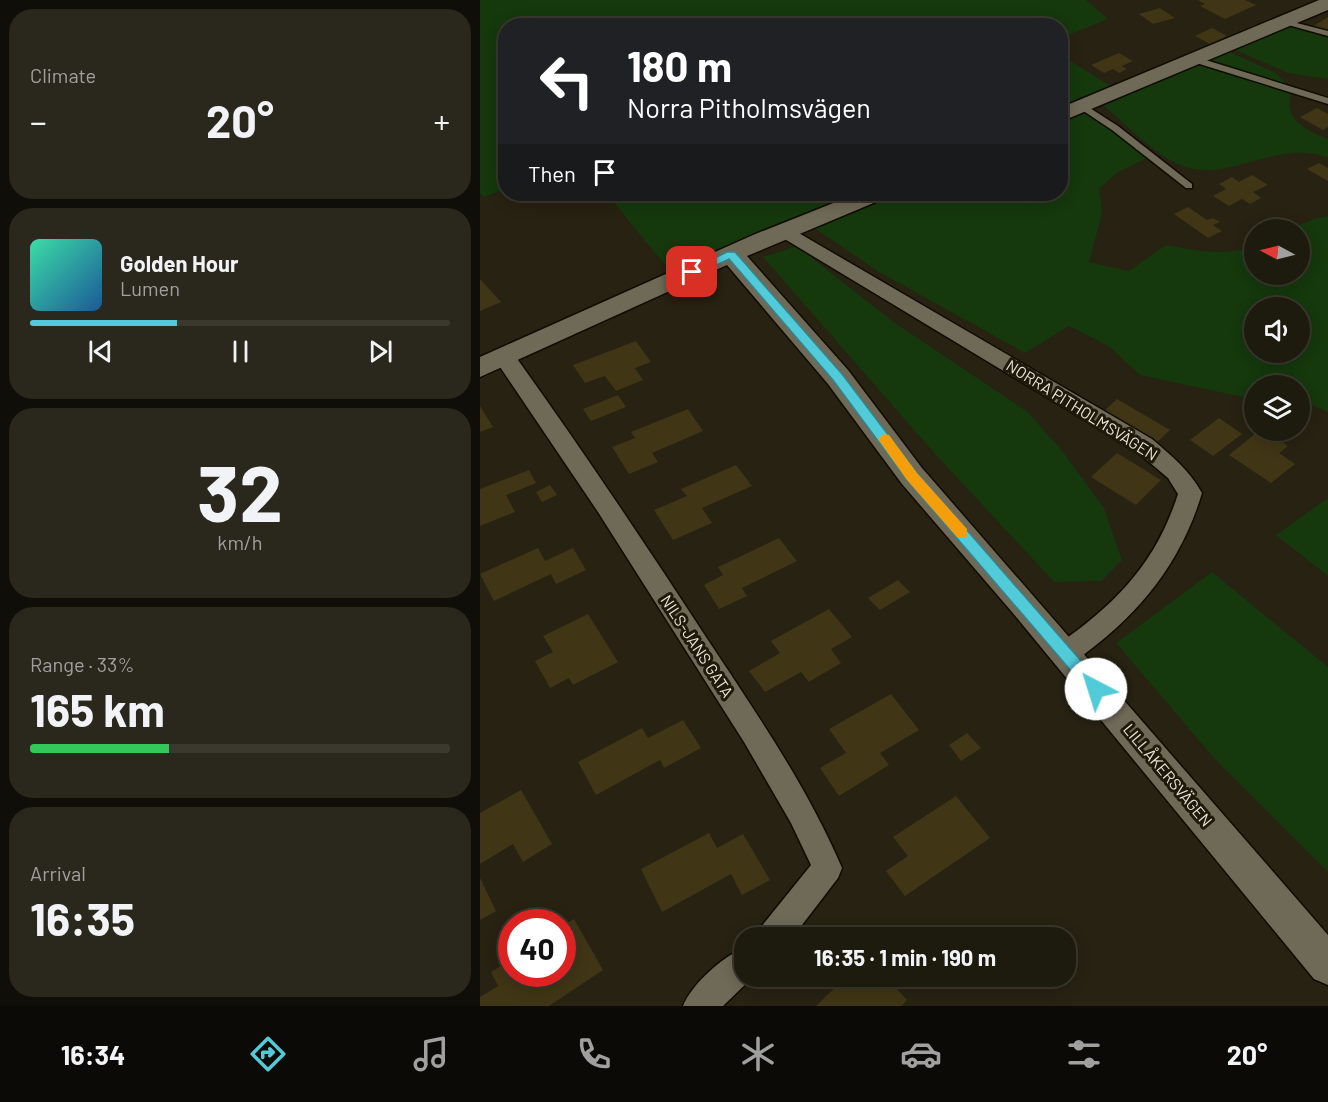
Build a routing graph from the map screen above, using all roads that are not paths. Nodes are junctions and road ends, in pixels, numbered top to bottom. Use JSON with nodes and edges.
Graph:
{"nodes":[{"id":1,"x":1328,"y":3,"type":"edge"},
{"id":2,"x":1284,"y":21,"type":"junction"},
{"id":3,"x":1328,"y":34,"type":"edge"},
{"id":4,"x":1193,"y":59,"type":"junction"},
{"id":5,"x":1328,"y":101,"type":"edge"},
{"id":6,"x":1082,"y":106,"type":"junction"},
{"id":7,"x":1068,"y":112,"type":"edge"},
{"id":8,"x":1189,"y":186,"type":"dead end"},
{"id":9,"x":858,"y":201,"type":"edge"},
{"id":10,"x":785,"y":231,"type":"junction"},
{"id":11,"x":731,"y":254,"type":"junction"},
{"id":12,"x":505,"y":358,"type":"junction"},
{"id":13,"x":480,"y":368,"type":"edge"},
{"id":14,"x":1066,"y":652,"type":"junction"},
{"id":15,"x":781,"y":927,"type":"edge"},
{"id":16,"x":1328,"y":964,"type":"edge"},
{"id":17,"x":734,"y":973,"type":"edge"},
{"id":18,"x":699,"y":1006,"type":"edge"}],
"edges":[{"from":1,"to":2,"type":"street"},
{"from":2,"to":3,"type":"lane"},
{"from":2,"to":4,"type":"street"},
{"from":4,"to":5,"type":"lane"},
{"from":4,"to":6,"type":"street"},
{"from":6,"to":7,"type":"street"},
{"from":6,"to":8,"type":"lane"},
{"from":9,"to":10,"type":"street"},
{"from":10,"to":11,"type":"street"},
{"from":10,"to":14,"type":"street","name":"NORRA PITHOLMSVÄGEN"},
{"from":11,"to":12,"type":"street"},
{"from":11,"to":14,"type":"street","name":"LILLÅKERSVÄGEN"},
{"from":12,"to":13,"type":"street"},
{"from":12,"to":15,"type":"street","name":"NILS-JANS GATA"},
{"from":14,"to":16,"type":"street","name":"LILLÅKERSVÄGEN"},
{"from":17,"to":18,"type":"street"}]}
